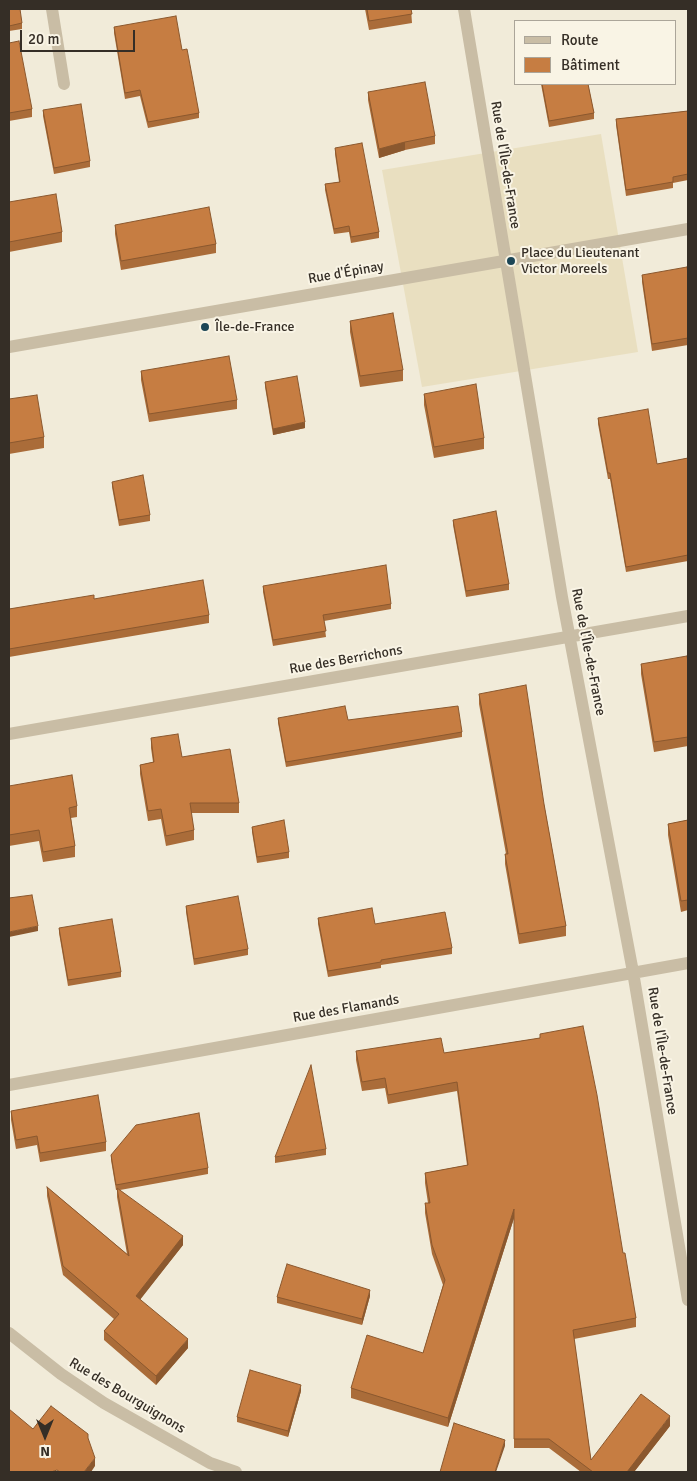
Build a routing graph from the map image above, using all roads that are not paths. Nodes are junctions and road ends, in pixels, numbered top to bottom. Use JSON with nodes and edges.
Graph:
{"nodes":[{"id":1,"x":52,"y":9,"type":"edge"},
{"id":2,"x":464,"y":9,"type":"edge"},
{"id":3,"x":64,"y":84,"type":"dead end"},
{"id":4,"x":688,"y":229,"type":"edge"},
{"id":5,"x":506,"y":260,"type":"junction"},
{"id":6,"x":9,"y":347,"type":"edge"},
{"id":7,"x":688,"y":616,"type":"edge"},
{"id":8,"x":569,"y":637,"type":"junction"},
{"id":9,"x":9,"y":734,"type":"edge"},
{"id":10,"x":688,"y":963,"type":"edge"},
{"id":11,"x":634,"y":972,"type":"junction"},
{"id":12,"x":9,"y":1084,"type":"edge"},
{"id":13,"x":688,"y":1300,"type":"edge"},
{"id":14,"x":9,"y":1333,"type":"edge"},
{"id":15,"x":236,"y":1472,"type":"edge"}],
"edges":[{"from":1,"to":3,"type":"street"},
{"from":2,"to":5,"type":"street","name":"Rue de l'Île-de-France"},
{"from":4,"to":5,"type":"street","name":"Rue d'Épinay"},
{"from":5,"to":6,"type":"street","name":"Rue d'Épinay"},
{"from":5,"to":8,"type":"street","name":"Rue de l'Île-de-France"},
{"from":7,"to":8,"type":"street","name":"Rue des Berrichons"},
{"from":8,"to":9,"type":"street","name":"Rue des Berrichons"},
{"from":8,"to":11,"type":"street","name":"Rue de l'Île-de-France"},
{"from":10,"to":11,"type":"street","name":"Rue des Flamands"},
{"from":11,"to":12,"type":"street","name":"Rue des Flamands"},
{"from":11,"to":13,"type":"street","name":"Rue de l'Île-de-France"},
{"from":14,"to":15,"type":"street","name":"Rue des Bourguignons"}]}
